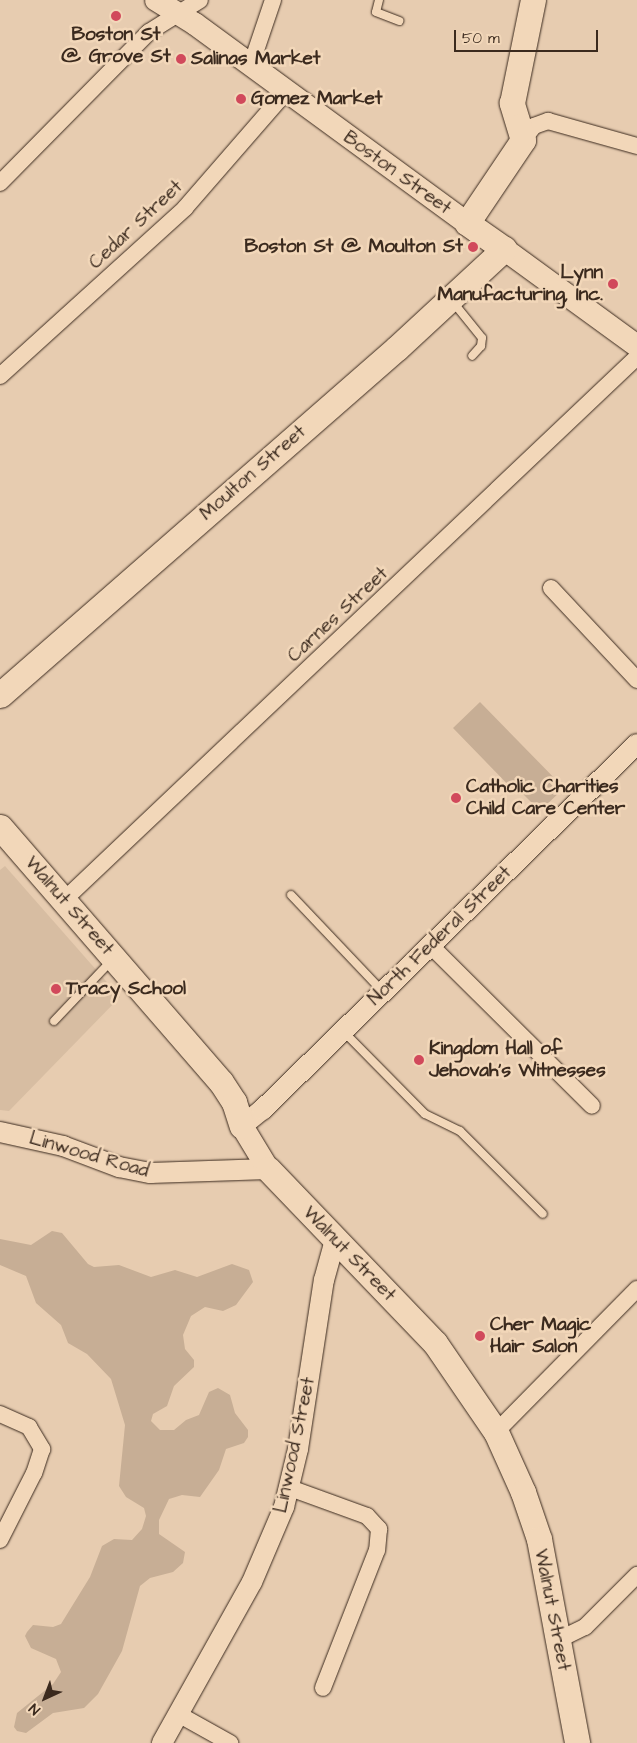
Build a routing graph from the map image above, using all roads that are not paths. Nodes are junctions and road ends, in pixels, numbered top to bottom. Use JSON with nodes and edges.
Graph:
{"nodes":[{"id":1,"x":156,"y":0,"type":"edge"},
{"id":2,"x":200,"y":0,"type":"edge"},
{"id":3,"x":273,"y":0,"type":"edge"},
{"id":4,"x":379,"y":0,"type":"edge"},
{"id":5,"x":533,"y":0,"type":"edge"},
{"id":6,"x":177,"y":12,"type":"junction"},
{"id":7,"x":399,"y":21,"type":"dead end"},
{"id":8,"x":251,"y":65,"type":"junction"},
{"id":9,"x":286,"y":92,"type":"junction"},
{"id":10,"x":523,"y":140,"type":"junction"},
{"id":11,"x":637,"y":146,"type":"edge"},
{"id":12,"x":0,"y":182,"type":"edge"},
{"id":13,"x":467,"y":223,"type":"junction"},
{"id":14,"x":504,"y":249,"type":"junction"},
{"id":15,"x":451,"y":300,"type":"junction"},
{"id":16,"x":637,"y":346,"type":"edge"},
{"id":17,"x":472,"y":356,"type":"dead end"},
{"id":18,"x":637,"y":357,"type":"edge"},
{"id":19,"x":0,"y":376,"type":"edge"},
{"id":20,"x":551,"y":588,"type":"dead end"},
{"id":21,"x":637,"y":680,"type":"edge"},
{"id":22,"x":0,"y":695,"type":"edge"},
{"id":23,"x":637,"y":744,"type":"edge"},
{"id":24,"x":0,"y":827,"type":"edge"},
{"id":25,"x":290,"y":895,"type":"dead end"},
{"id":26,"x":64,"y":900,"type":"junction"},
{"id":27,"x":430,"y":945,"type":"junction"},
{"id":28,"x":115,"y":958,"type":"junction"},
{"id":29,"x":383,"y":992,"type":"junction"},
{"id":30,"x":54,"y":1022,"type":"dead end"},
{"id":31,"x":342,"y":1031,"type":"junction"},
{"id":32,"x":592,"y":1106,"type":"dead end"},
{"id":33,"x":242,"y":1126,"type":"junction"},
{"id":34,"x":0,"y":1132,"type":"edge"},
{"id":35,"x":268,"y":1169,"type":"junction"},
{"id":36,"x":543,"y":1214,"type":"dead end"},
{"id":37,"x":335,"y":1240,"type":"junction"},
{"id":38,"x":637,"y":1289,"type":"edge"},
{"id":39,"x":0,"y":1414,"type":"edge"},
{"id":40,"x":496,"y":1432,"type":"junction"},
{"id":41,"x":290,"y":1488,"type":"junction"},
{"id":42,"x":0,"y":1540,"type":"edge"},
{"id":43,"x":637,"y":1575,"type":"edge"},
{"id":44,"x":558,"y":1640,"type":"junction"},
{"id":45,"x":323,"y":1688,"type":"dead end"},
{"id":46,"x":178,"y":1714,"type":"junction"},
{"id":47,"x":162,"y":1743,"type":"edge"},
{"id":48,"x":230,"y":1743,"type":"edge"},
{"id":49,"x":577,"y":1743,"type":"edge"}],
"edges":[{"from":1,"to":6,"type":"main road","name":"Boston Street"},
{"from":2,"to":6,"type":"street"},
{"from":3,"to":8,"type":"street"},
{"from":4,"to":7,"type":"lane"},
{"from":5,"to":10,"type":"main road"},
{"from":6,"to":8,"type":"main road","name":"Boston Street"},
{"from":6,"to":12,"type":"street"},
{"from":8,"to":9,"type":"main road","name":"Boston Street"},
{"from":9,"to":13,"type":"main road","name":"Boston Street"},
{"from":9,"to":19,"type":"street","name":"Cedar Street"},
{"from":10,"to":11,"type":"street"},
{"from":10,"to":13,"type":"main road"},
{"from":13,"to":14,"type":"main road","name":"Boston Street"},
{"from":14,"to":15,"type":"main road","name":"Moulton Street"},
{"from":14,"to":16,"type":"main road","name":"Boston Street"},
{"from":15,"to":17,"type":"lane"},
{"from":15,"to":22,"type":"main road","name":"Moulton Street"},
{"from":18,"to":26,"type":"street","name":"Carnes Street"},
{"from":20,"to":21,"type":"street"},
{"from":23,"to":27,"type":"street","name":"North Federal Street"},
{"from":24,"to":26,"type":"main road","name":"Walnut Street"},
{"from":25,"to":29,"type":"lane"},
{"from":26,"to":28,"type":"main road","name":"Walnut Street"},
{"from":27,"to":29,"type":"street","name":"North Federal Street"},
{"from":27,"to":32,"type":"street"},
{"from":28,"to":30,"type":"lane"},
{"from":28,"to":33,"type":"main road","name":"Walnut Street"},
{"from":29,"to":31,"type":"street","name":"North Federal Street"},
{"from":31,"to":33,"type":"street","name":"North Federal Street"},
{"from":31,"to":36,"type":"lane"},
{"from":33,"to":35,"type":"main road","name":"Walnut Street"},
{"from":34,"to":35,"type":"street","name":"Linwood Road"},
{"from":35,"to":37,"type":"main road","name":"Walnut Street"},
{"from":37,"to":40,"type":"main road","name":"Walnut Street"},
{"from":37,"to":41,"type":"street","name":"Linwood Street"},
{"from":38,"to":40,"type":"street"},
{"from":39,"to":42,"type":"street"},
{"from":40,"to":44,"type":"main road","name":"Walnut Street"},
{"from":41,"to":45,"type":"street"},
{"from":41,"to":46,"type":"street","name":"Linwood Street"},
{"from":43,"to":44,"type":"street"},
{"from":44,"to":49,"type":"main road","name":"Walnut Street"},
{"from":46,"to":47,"type":"street","name":"Linwood Street"},
{"from":46,"to":48,"type":"street"}]}
